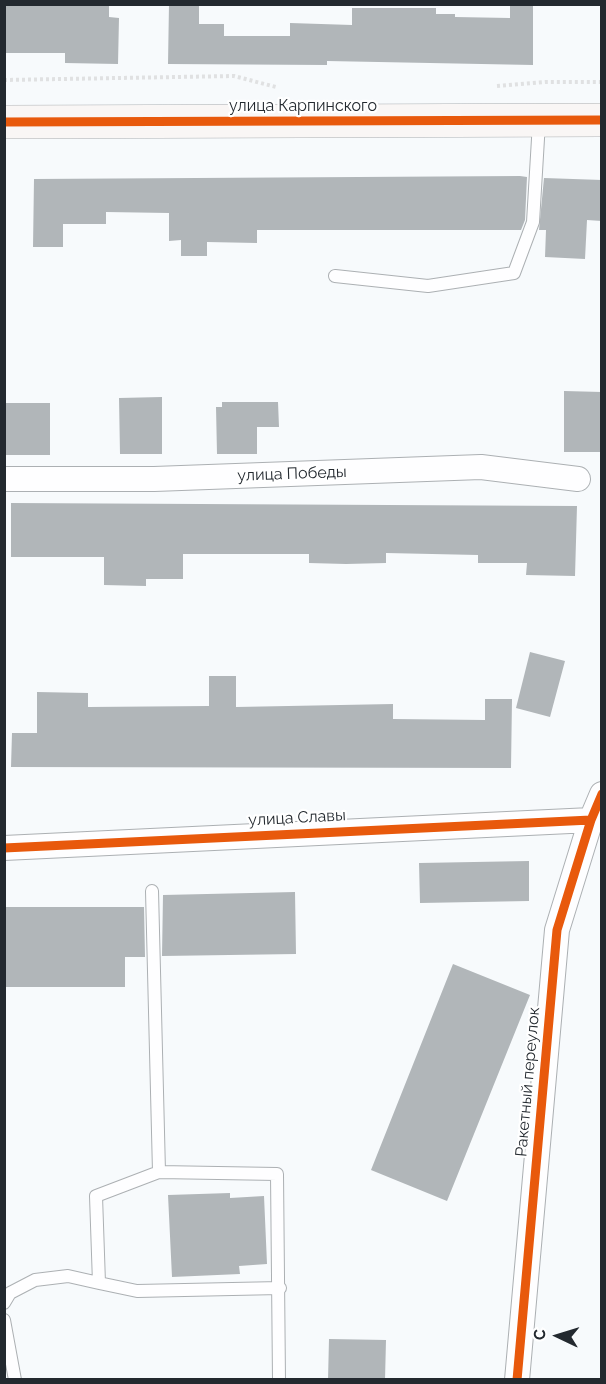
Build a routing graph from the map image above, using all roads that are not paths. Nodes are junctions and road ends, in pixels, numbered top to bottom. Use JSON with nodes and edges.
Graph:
{"nodes":[{"id":1,"x":539,"y":120,"type":"junction"},
{"id":2,"x":602,"y":120,"type":"edge"},
{"id":3,"x":4,"y":122,"type":"edge"},
{"id":4,"x":335,"y":276,"type":"dead end"},
{"id":5,"x":4,"y":479,"type":"edge"},
{"id":6,"x":578,"y":479,"type":"dead end"},
{"id":7,"x":602,"y":794,"type":"edge"},
{"id":8,"x":591,"y":820,"type":"junction"},
{"id":9,"x":4,"y":848,"type":"edge"},
{"id":10,"x":152,"y":891,"type":"dead end"},
{"id":11,"x":159,"y":1172,"type":"junction"},
{"id":12,"x":99,"y":1283,"type":"junction"},
{"id":13,"x":280,"y":1288,"type":"junction"},
{"id":14,"x":4,"y":1304,"type":"edge"},
{"id":15,"x":4,"y":1320,"type":"edge"},
{"id":16,"x":15,"y":1380,"type":"edge"},
{"id":17,"x":279,"y":1380,"type":"edge"},
{"id":18,"x":517,"y":1380,"type":"edge"}],
"edges":[{"from":1,"to":2,"type":"street","name":"улица Карпинского"},
{"from":1,"to":3,"type":"street","name":"улица Карпинского"},
{"from":1,"to":4,"type":"lane"},
{"from":5,"to":6,"type":"street","name":"улица Победы"},
{"from":7,"to":8,"type":"street","name":"Ракетный переулок"},
{"from":8,"to":9,"type":"street","name":"улица Славы"},
{"from":8,"to":18,"type":"street","name":"Ракетный переулок"},
{"from":10,"to":11,"type":"lane"},
{"from":11,"to":12,"type":"lane"},
{"from":11,"to":13,"type":"lane"},
{"from":12,"to":13,"type":"lane"},
{"from":12,"to":14,"type":"lane"},
{"from":13,"to":17,"type":"lane"},
{"from":15,"to":16,"type":"lane"}]}
